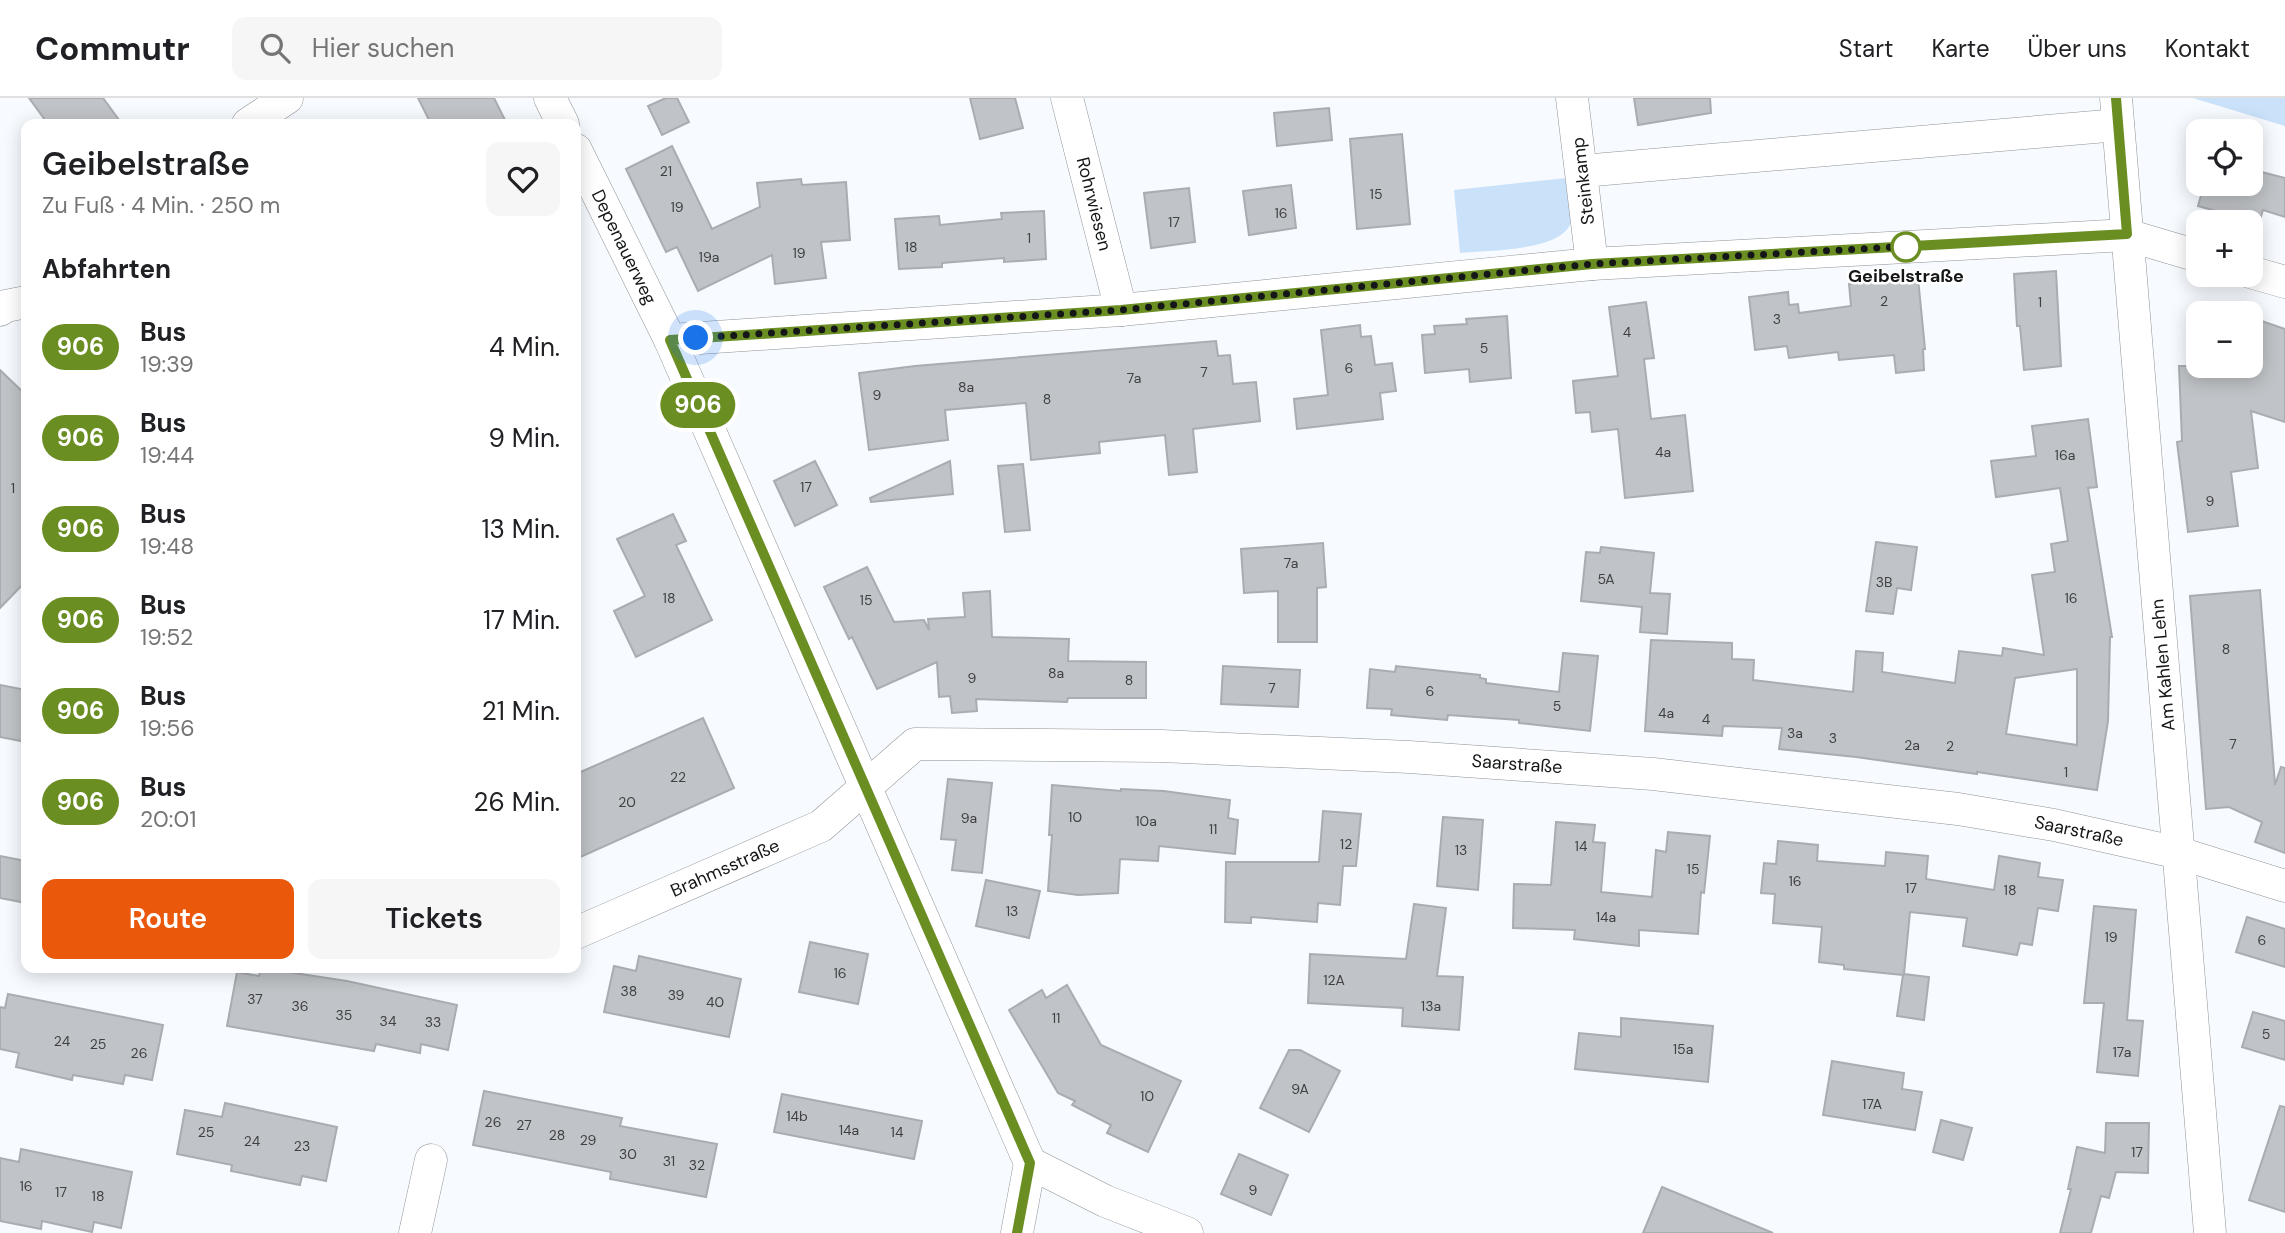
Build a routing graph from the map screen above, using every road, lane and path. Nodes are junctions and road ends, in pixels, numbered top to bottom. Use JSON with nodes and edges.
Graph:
{"nodes":[{"id":1,"x":286,"y":98,"type":"edge"},
{"id":2,"x":550,"y":98,"type":"edge"},
{"id":3,"x":1067,"y":98,"type":"edge"},
{"id":4,"x":1572,"y":98,"type":"edge"},
{"id":5,"x":2117,"y":111,"type":"edge"},
{"id":6,"x":255,"y":119,"type":"edge"},
{"id":7,"x":560,"y":119,"type":"edge"},
{"id":8,"x":581,"y":160,"type":"edge"},
{"id":9,"x":1582,"y":171,"type":"junction"},
{"id":10,"x":2127,"y":234,"type":"junction"},
{"id":11,"x":2186,"y":252,"type":"edge"},
{"id":12,"x":1592,"y":264,"type":"junction"},
{"id":13,"x":2263,"y":276,"type":"edge"},
{"id":14,"x":2285,"y":282,"type":"edge"},
{"id":15,"x":21,"y":303,"type":"edge"},
{"id":16,"x":0,"y":310,"type":"edge"},
{"id":17,"x":1121,"y":310,"type":"junction"},
{"id":18,"x":670,"y":340,"type":"junction"},
{"id":19,"x":864,"y":789,"type":"junction"},
{"id":20,"x":2179,"y":853,"type":"junction"},
{"id":21,"x":2285,"y":886,"type":"edge"},
{"id":22,"x":581,"y":931,"type":"edge"},
{"id":23,"x":432,"y":1160,"type":"dead end"},
{"id":24,"x":1030,"y":1163,"type":"junction"},
{"id":25,"x":415,"y":1233,"type":"edge"},
{"id":26,"x":1017,"y":1233,"type":"edge"},
{"id":27,"x":1187,"y":1233,"type":"edge"},
{"id":28,"x":2210,"y":1233,"type":"edge"}],
"edges":[{"from":1,"to":6,"type":"street"},
{"from":2,"to":7,"type":"street"},
{"from":3,"to":17,"type":"street","name":"Rohrwiesen"},
{"from":4,"to":9,"type":"street","name":"Steinkamp"},
{"from":5,"to":9,"type":"street"},
{"from":5,"to":10,"type":"street","name":"Am Kahlen Lehn"},
{"from":8,"to":18,"type":"street","name":"Depenauerweg"},
{"from":9,"to":12,"type":"street","name":"Steinkamp"},
{"from":10,"to":11,"type":"street"},
{"from":10,"to":12,"type":"street"},
{"from":10,"to":20,"type":"street","name":"Am Kahlen Lehn"},
{"from":12,"to":17,"type":"street"},
{"from":13,"to":14,"type":"street"},
{"from":15,"to":16,"type":"street"},
{"from":17,"to":18,"type":"street"},
{"from":18,"to":19,"type":"street","name":"Depenauerweg"},
{"from":19,"to":20,"type":"street","name":"Saarstraße"},
{"from":19,"to":22,"type":"street","name":"Brahmsstraße"},
{"from":19,"to":24,"type":"street","name":"Depenauerweg"},
{"from":20,"to":21,"type":"street","name":"Saarstraße"},
{"from":20,"to":28,"type":"street","name":"Am Kahlen Lehn"},
{"from":23,"to":25,"type":"street"},
{"from":24,"to":26,"type":"street"},
{"from":24,"to":27,"type":"street"}]}
